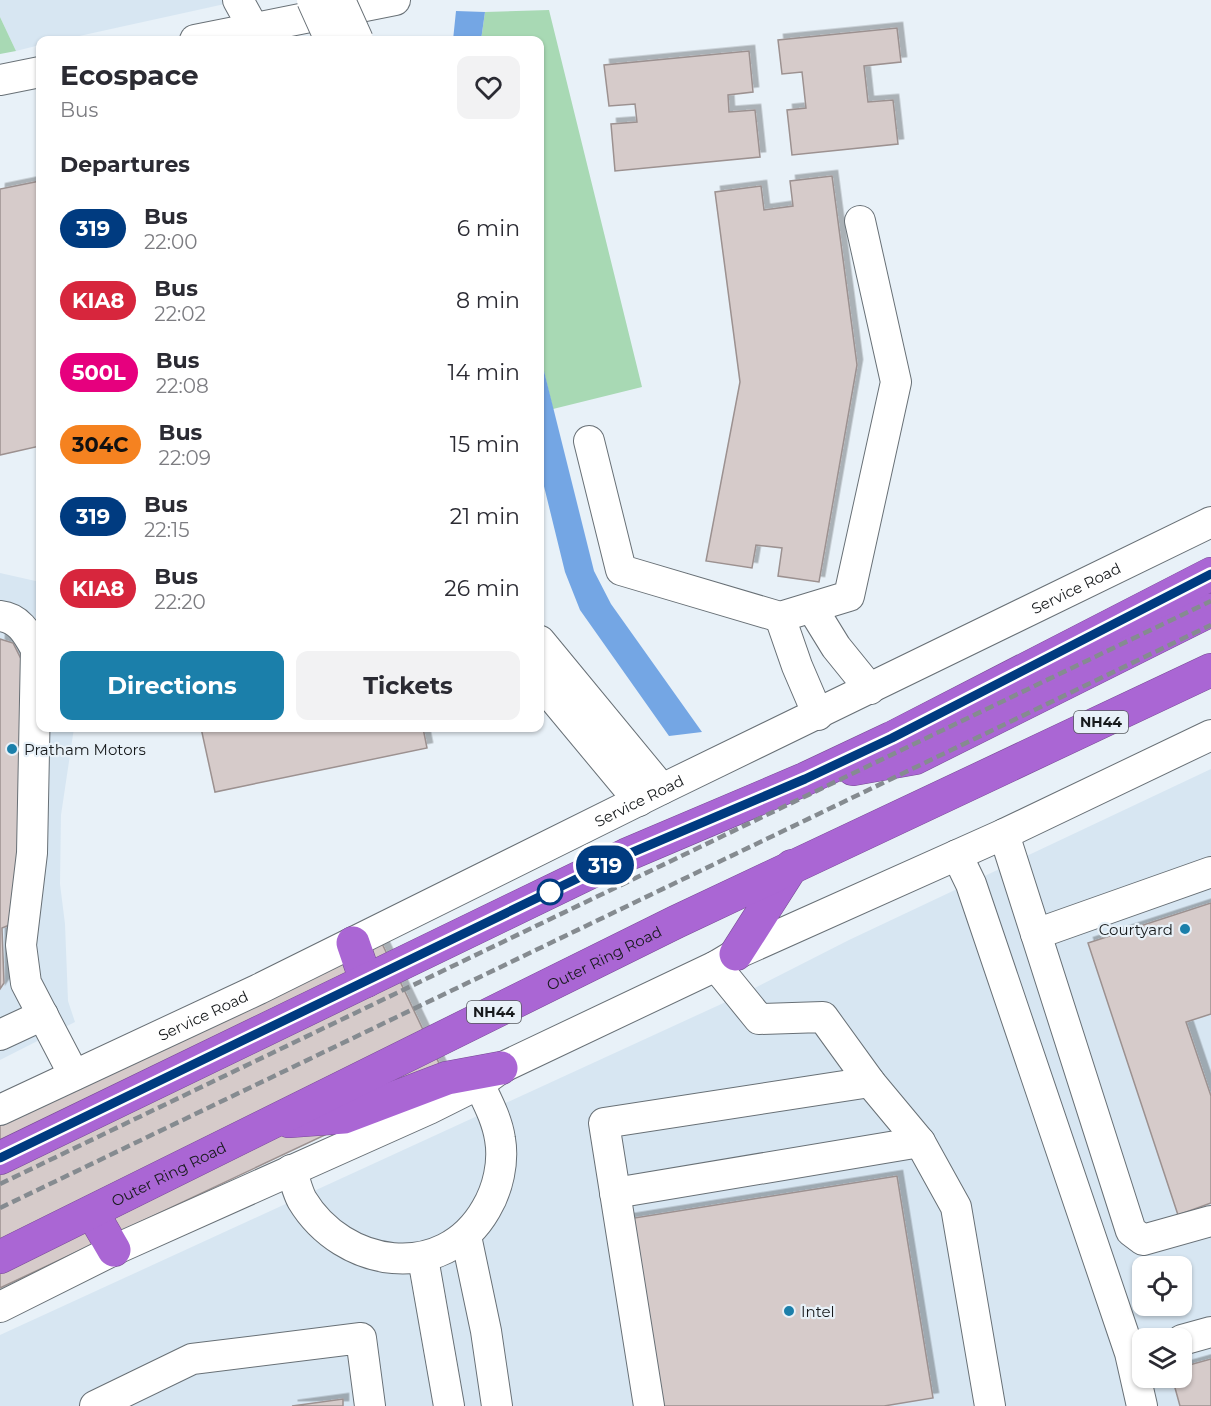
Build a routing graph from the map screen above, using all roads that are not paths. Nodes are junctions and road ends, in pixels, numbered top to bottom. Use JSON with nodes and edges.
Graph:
{"nodes":[{"id":1,"x":238,"y":0,"type":"edge"},
{"id":2,"x":312,"y":0,"type":"edge"},
{"id":3,"x":340,"y":0,"type":"edge"},
{"id":4,"x":392,"y":0,"type":"edge"},
{"id":5,"x":254,"y":29,"type":"junction"},
{"id":6,"x":216,"y":36,"type":"edge"},
{"id":7,"x":328,"y":36,"type":"edge"},
{"id":8,"x":356,"y":36,"type":"edge"},
{"id":9,"x":36,"y":73,"type":"edge"},
{"id":10,"x":0,"y":80,"type":"edge"},
{"id":11,"x":860,"y":221,"type":"dead end"},
{"id":12,"x":589,"y":441,"type":"dead end"},
{"id":13,"x":1211,"y":522,"type":"edge"},
{"id":14,"x":1211,"y":574,"type":"edge"},
{"id":15,"x":812,"y":608,"type":"junction"},
{"id":16,"x":1211,"y":610,"type":"edge"},
{"id":17,"x":0,"y":616,"type":"edge"},
{"id":18,"x":780,"y":617,"type":"junction"},
{"id":19,"x":544,"y":647,"type":"edge"},
{"id":20,"x":1211,"y":670,"type":"edge"},
{"id":21,"x":544,"y":686,"type":"edge"},
{"id":22,"x":870,"y":689,"type":"junction"},
{"id":23,"x":818,"y":715,"type":"junction"},
{"id":24,"x":1211,"y":735,"type":"edge"},
{"id":25,"x":805,"y":779,"type":"junction"},
{"id":26,"x":650,"y":795,"type":"junction"},
{"id":27,"x":1004,"y":834,"type":"junction"},
{"id":28,"x":957,"y":855,"type":"junction"},
{"id":29,"x":792,"y":866,"type":"junction"},
{"id":30,"x":1211,"y":872,"type":"edge"},
{"id":31,"x":1036,"y":934,"type":"junction"},
{"id":32,"x":353,"y":943,"type":"junction"},
{"id":33,"x":726,"y":960,"type":"junction"},
{"id":34,"x":366,"y":981,"type":"junction"},
{"id":35,"x":43,"y":1015,"type":"junction"},
{"id":36,"x":0,"y":1035,"type":"edge"},
{"id":37,"x":74,"y":1075,"type":"junction"},
{"id":38,"x":490,"y":1076,"type":"junction"},
{"id":39,"x":870,"y":1082,"type":"junction"},
{"id":40,"x":0,"y":1110,"type":"edge"},
{"id":41,"x":270,"y":1123,"type":"junction"},
{"id":42,"x":920,"y":1142,"type":"junction"},
{"id":43,"x":0,"y":1158,"type":"edge"},
{"id":44,"x":291,"y":1170,"type":"junction"},
{"id":45,"x":615,"y":1193,"type":"junction"},
{"id":46,"x":92,"y":1212,"type":"junction"},
{"id":47,"x":1211,"y":1221,"type":"edge"},
{"id":48,"x":466,"y":1236,"type":"junction"},
{"id":49,"x":114,"y":1250,"type":"junction"},
{"id":50,"x":0,"y":1257,"type":"edge"},
{"id":51,"x":423,"y":1258,"type":"junction"},
{"id":52,"x":0,"y":1306,"type":"edge"},
{"id":53,"x":1211,"y":1332,"type":"edge"},
{"id":54,"x":1192,"y":1337,"type":"edge"},
{"id":55,"x":1132,"y":1341,"type":"edge"},
{"id":56,"x":1140,"y":1388,"type":"edge"},
{"id":57,"x":95,"y":1406,"type":"edge"},
{"id":58,"x":370,"y":1406,"type":"edge"},
{"id":59,"x":449,"y":1406,"type":"edge"},
{"id":60,"x":497,"y":1406,"type":"edge"},
{"id":61,"x":649,"y":1406,"type":"edge"},
{"id":62,"x":990,"y":1406,"type":"edge"},
{"id":63,"x":1142,"y":1406,"type":"edge"}],
"edges":[{"from":1,"to":5,"type":"street"},
{"from":2,"to":7,"type":"street","bridge":true},
{"from":3,"to":8,"type":"street","bridge":true},
{"from":4,"to":5,"type":"street"},
{"from":5,"to":6,"type":"street"},
{"from":9,"to":10,"type":"street"},
{"from":11,"to":15,"type":"street"},
{"from":12,"to":18,"type":"street"},
{"from":13,"to":22,"type":"street","name":"Service Road"},
{"from":14,"to":25,"type":"highway"},
{"from":15,"to":18,"type":"street"},
{"from":15,"to":22,"type":"street"},
{"from":16,"to":25,"type":"highway"},
{"from":17,"to":35,"type":"street"},
{"from":18,"to":23,"type":"street"},
{"from":19,"to":26,"type":"street"},
{"from":20,"to":29,"type":"highway","name":"Outer Ring Road","number":"NH44"},
{"from":21,"to":26,"type":"street"},
{"from":22,"to":23,"type":"street","name":"Service Road"},
{"from":23,"to":26,"type":"street","name":"Service Road"},
{"from":24,"to":27,"type":"street"},
{"from":25,"to":34,"type":"highway"},
{"from":26,"to":32,"type":"street","name":"Service Road"},
{"from":27,"to":28,"type":"street"},
{"from":27,"to":31,"type":"street"},
{"from":28,"to":33,"type":"street"},
{"from":28,"to":55,"type":"street"},
{"from":29,"to":33,"type":"highway"},
{"from":29,"to":41,"type":"highway","name":"Outer Ring Road","number":"NH44"},
{"from":30,"to":31,"type":"street"},
{"from":31,"to":47,"type":"street"},
{"from":32,"to":34,"type":"highway"},
{"from":32,"to":37,"type":"street","name":"Service Road"},
{"from":33,"to":38,"type":"street"},
{"from":33,"to":39,"type":"street"},
{"from":34,"to":43,"type":"highway"},
{"from":35,"to":36,"type":"street"},
{"from":35,"to":37,"type":"street"},
{"from":37,"to":40,"type":"street","name":"Service Road"},
{"from":38,"to":41,"type":"highway"},
{"from":38,"to":44,"type":"street"},
{"from":38,"to":48,"type":"street"},
{"from":39,"to":42,"type":"street"},
{"from":39,"to":45,"type":"street"},
{"from":41,"to":46,"type":"highway","name":"Outer Ring Road","number":"NH44"},
{"from":42,"to":45,"type":"street"},
{"from":42,"to":62,"type":"street"},
{"from":44,"to":49,"type":"street"},
{"from":44,"to":51,"type":"street"},
{"from":45,"to":61,"type":"street"},
{"from":46,"to":49,"type":"highway"},
{"from":46,"to":50,"type":"highway","name":"Outer Ring Road","number":"NH44"},
{"from":48,"to":51,"type":"street"},
{"from":48,"to":60,"type":"street"},
{"from":49,"to":52,"type":"street"},
{"from":51,"to":59,"type":"street"},
{"from":53,"to":54,"type":"street"},
{"from":56,"to":63,"type":"street"},
{"from":57,"to":58,"type":"street"}]}
